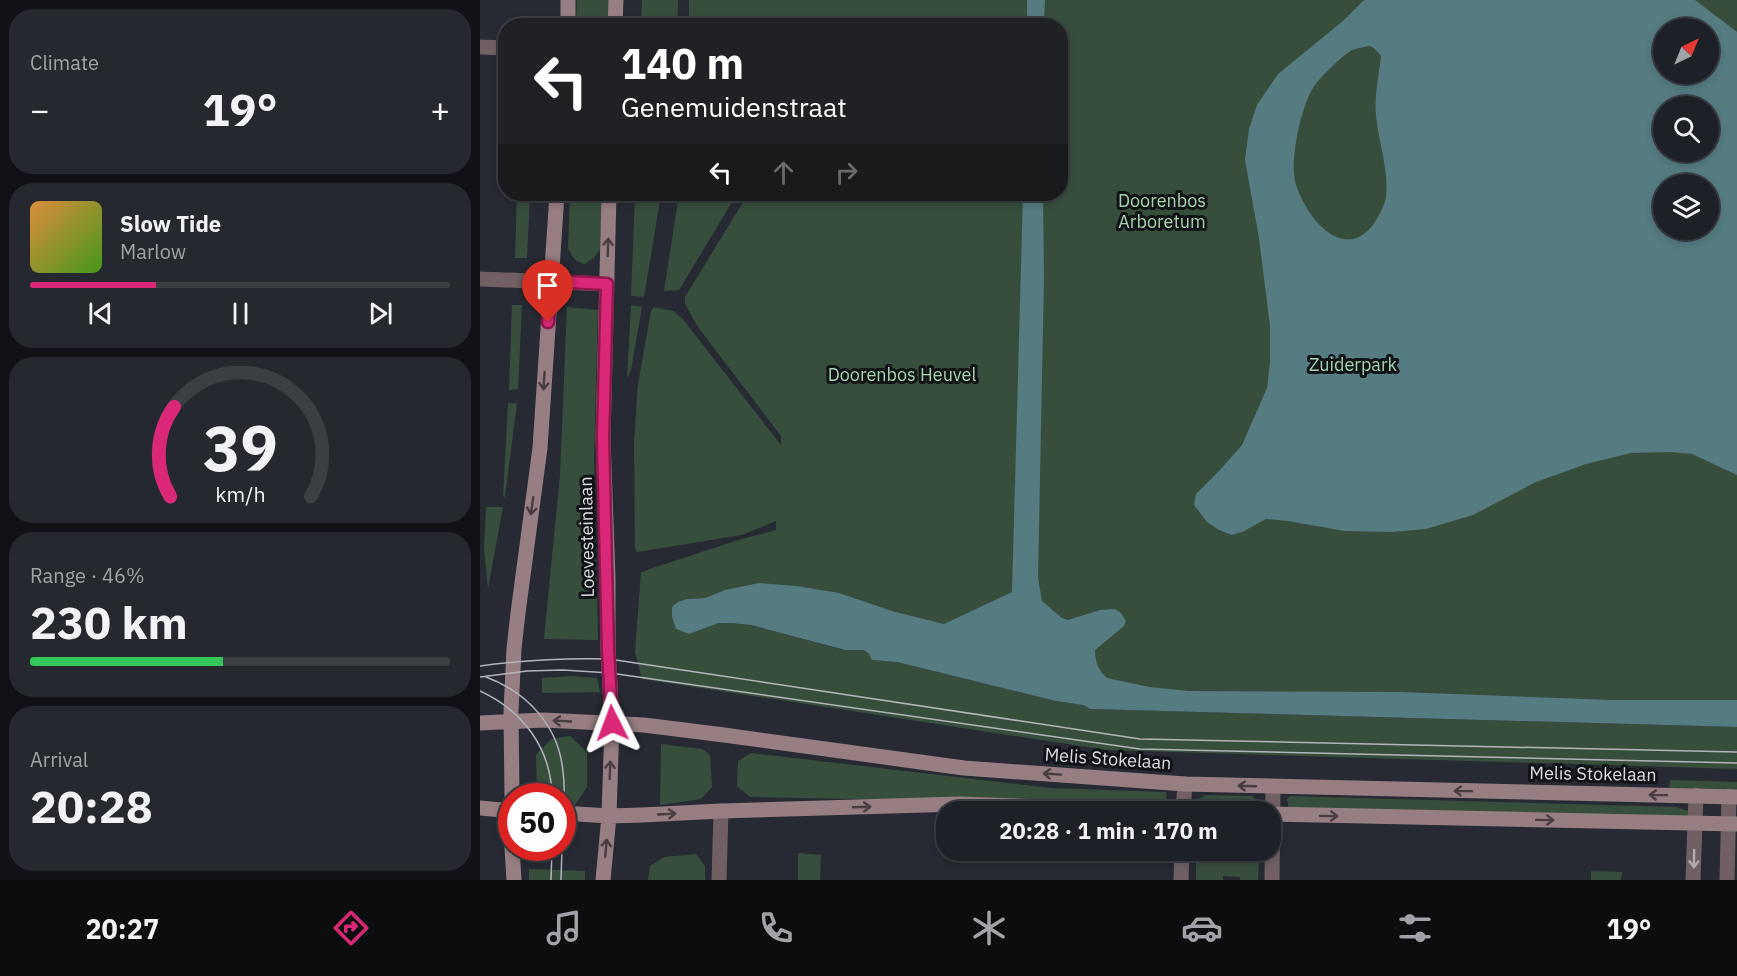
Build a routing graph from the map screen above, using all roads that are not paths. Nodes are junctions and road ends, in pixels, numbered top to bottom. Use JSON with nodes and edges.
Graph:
{"nodes":[{"id":1,"x":568,"y":0,"type":"edge"},
{"id":2,"x":616,"y":0,"type":"edge"},
{"id":3,"x":568,"y":18,"type":"edge"},
{"id":4,"x":615,"y":18,"type":"edge"},
{"id":5,"x":480,"y":47,"type":"edge"},
{"id":6,"x":498,"y":48,"type":"edge"},
{"id":7,"x":557,"y":201,"type":"edge"},
{"id":8,"x":609,"y":201,"type":"edge"},
{"id":9,"x":480,"y":279,"type":"edge"},
{"id":10,"x":551,"y":281,"type":"junction"},
{"id":11,"x":607,"y":284,"type":"junction"},
{"id":12,"x":512,"y":721,"type":"junction"},
{"id":13,"x":480,"y":723,"type":"edge"},
{"id":14,"x":612,"y":723,"type":"junction"},
{"id":15,"x":512,"y":783,"type":"edge"},
{"id":16,"x":1185,"y":784,"type":"junction"},
{"id":17,"x":1273,"y":787,"type":"junction"},
{"id":18,"x":1696,"y":795,"type":"junction"},
{"id":19,"x":1733,"y":797,"type":"edge"},
{"id":20,"x":1185,"y":801,"type":"edge"},
{"id":21,"x":1272,"y":801,"type":"edge"},
{"id":22,"x":936,"y":805,"type":"edge"},
{"id":23,"x":480,"y":808,"type":"edge"},
{"id":24,"x":498,"y":809,"type":"edge"},
{"id":25,"x":721,"y":811,"type":"junction"},
{"id":26,"x":576,"y":814,"type":"edge"},
{"id":27,"x":1281,"y":814,"type":"edge"},
{"id":28,"x":609,"y":816,"type":"junction"},
{"id":29,"x":1695,"y":823,"type":"junction"},
{"id":30,"x":1733,"y":824,"type":"edge"},
{"id":31,"x":513,"y":861,"type":"edge"},
{"id":32,"x":1182,"y":861,"type":"edge"},
{"id":33,"x":1272,"y":861,"type":"edge"},
{"id":34,"x":514,"y":880,"type":"edge"},
{"id":35,"x":603,"y":880,"type":"edge"},
{"id":36,"x":719,"y":880,"type":"edge"},
{"id":37,"x":1181,"y":880,"type":"edge"},
{"id":38,"x":1272,"y":880,"type":"edge"},
{"id":39,"x":1693,"y":880,"type":"edge"},
{"id":40,"x":1727,"y":880,"type":"edge"}],
"edges":[{"from":1,"to":3,"type":"street"},
{"from":2,"to":4,"type":"street"},
{"from":5,"to":6,"type":"street"},
{"from":7,"to":10,"type":"street"},
{"from":11,"to":8,"type":"street","name":"Loevesteinlaan","one_way":true},
{"from":9,"to":10,"type":"street"},
{"from":10,"to":11,"type":"street"},
{"from":10,"to":12,"type":"street","one_way":true},
{"from":11,"to":14,"type":"street","name":"Loevesteinlaan"},
{"from":12,"to":13,"type":"street","name":"Melis Stokelaan"},
{"from":14,"to":12,"type":"street","name":"Melis Stokelaan","one_way":true},
{"from":12,"to":15,"type":"street"},
{"from":16,"to":14,"type":"street","name":"Melis Stokelaan","one_way":true},
{"from":28,"to":14,"type":"street","name":"Loevesteinlaan","one_way":true},
{"from":17,"to":16,"type":"street","name":"Melis Stokelaan","one_way":true},
{"from":16,"to":20,"type":"street"},
{"from":18,"to":17,"type":"street","name":"Melis Stokelaan","one_way":true},
{"from":17,"to":21,"type":"street"},
{"from":18,"to":19,"type":"street","name":"Melis Stokelaan"},
{"from":18,"to":29,"type":"street"},
{"from":19,"to":30,"type":"street"},
{"from":25,"to":22,"type":"street","one_way":true},
{"from":23,"to":24,"type":"street"},
{"from":28,"to":25,"type":"street","one_way":true},
{"from":25,"to":36,"type":"street"},
{"from":26,"to":28,"type":"street"},
{"from":27,"to":29,"type":"street","one_way":true},
{"from":35,"to":28,"type":"street","name":"Loevesteinlaan","one_way":true},
{"from":29,"to":30,"type":"street"},
{"from":29,"to":39,"type":"street","one_way":true},
{"from":30,"to":40,"type":"street"},
{"from":31,"to":34,"type":"street"},
{"from":32,"to":37,"type":"street"},
{"from":33,"to":38,"type":"street"}]}
